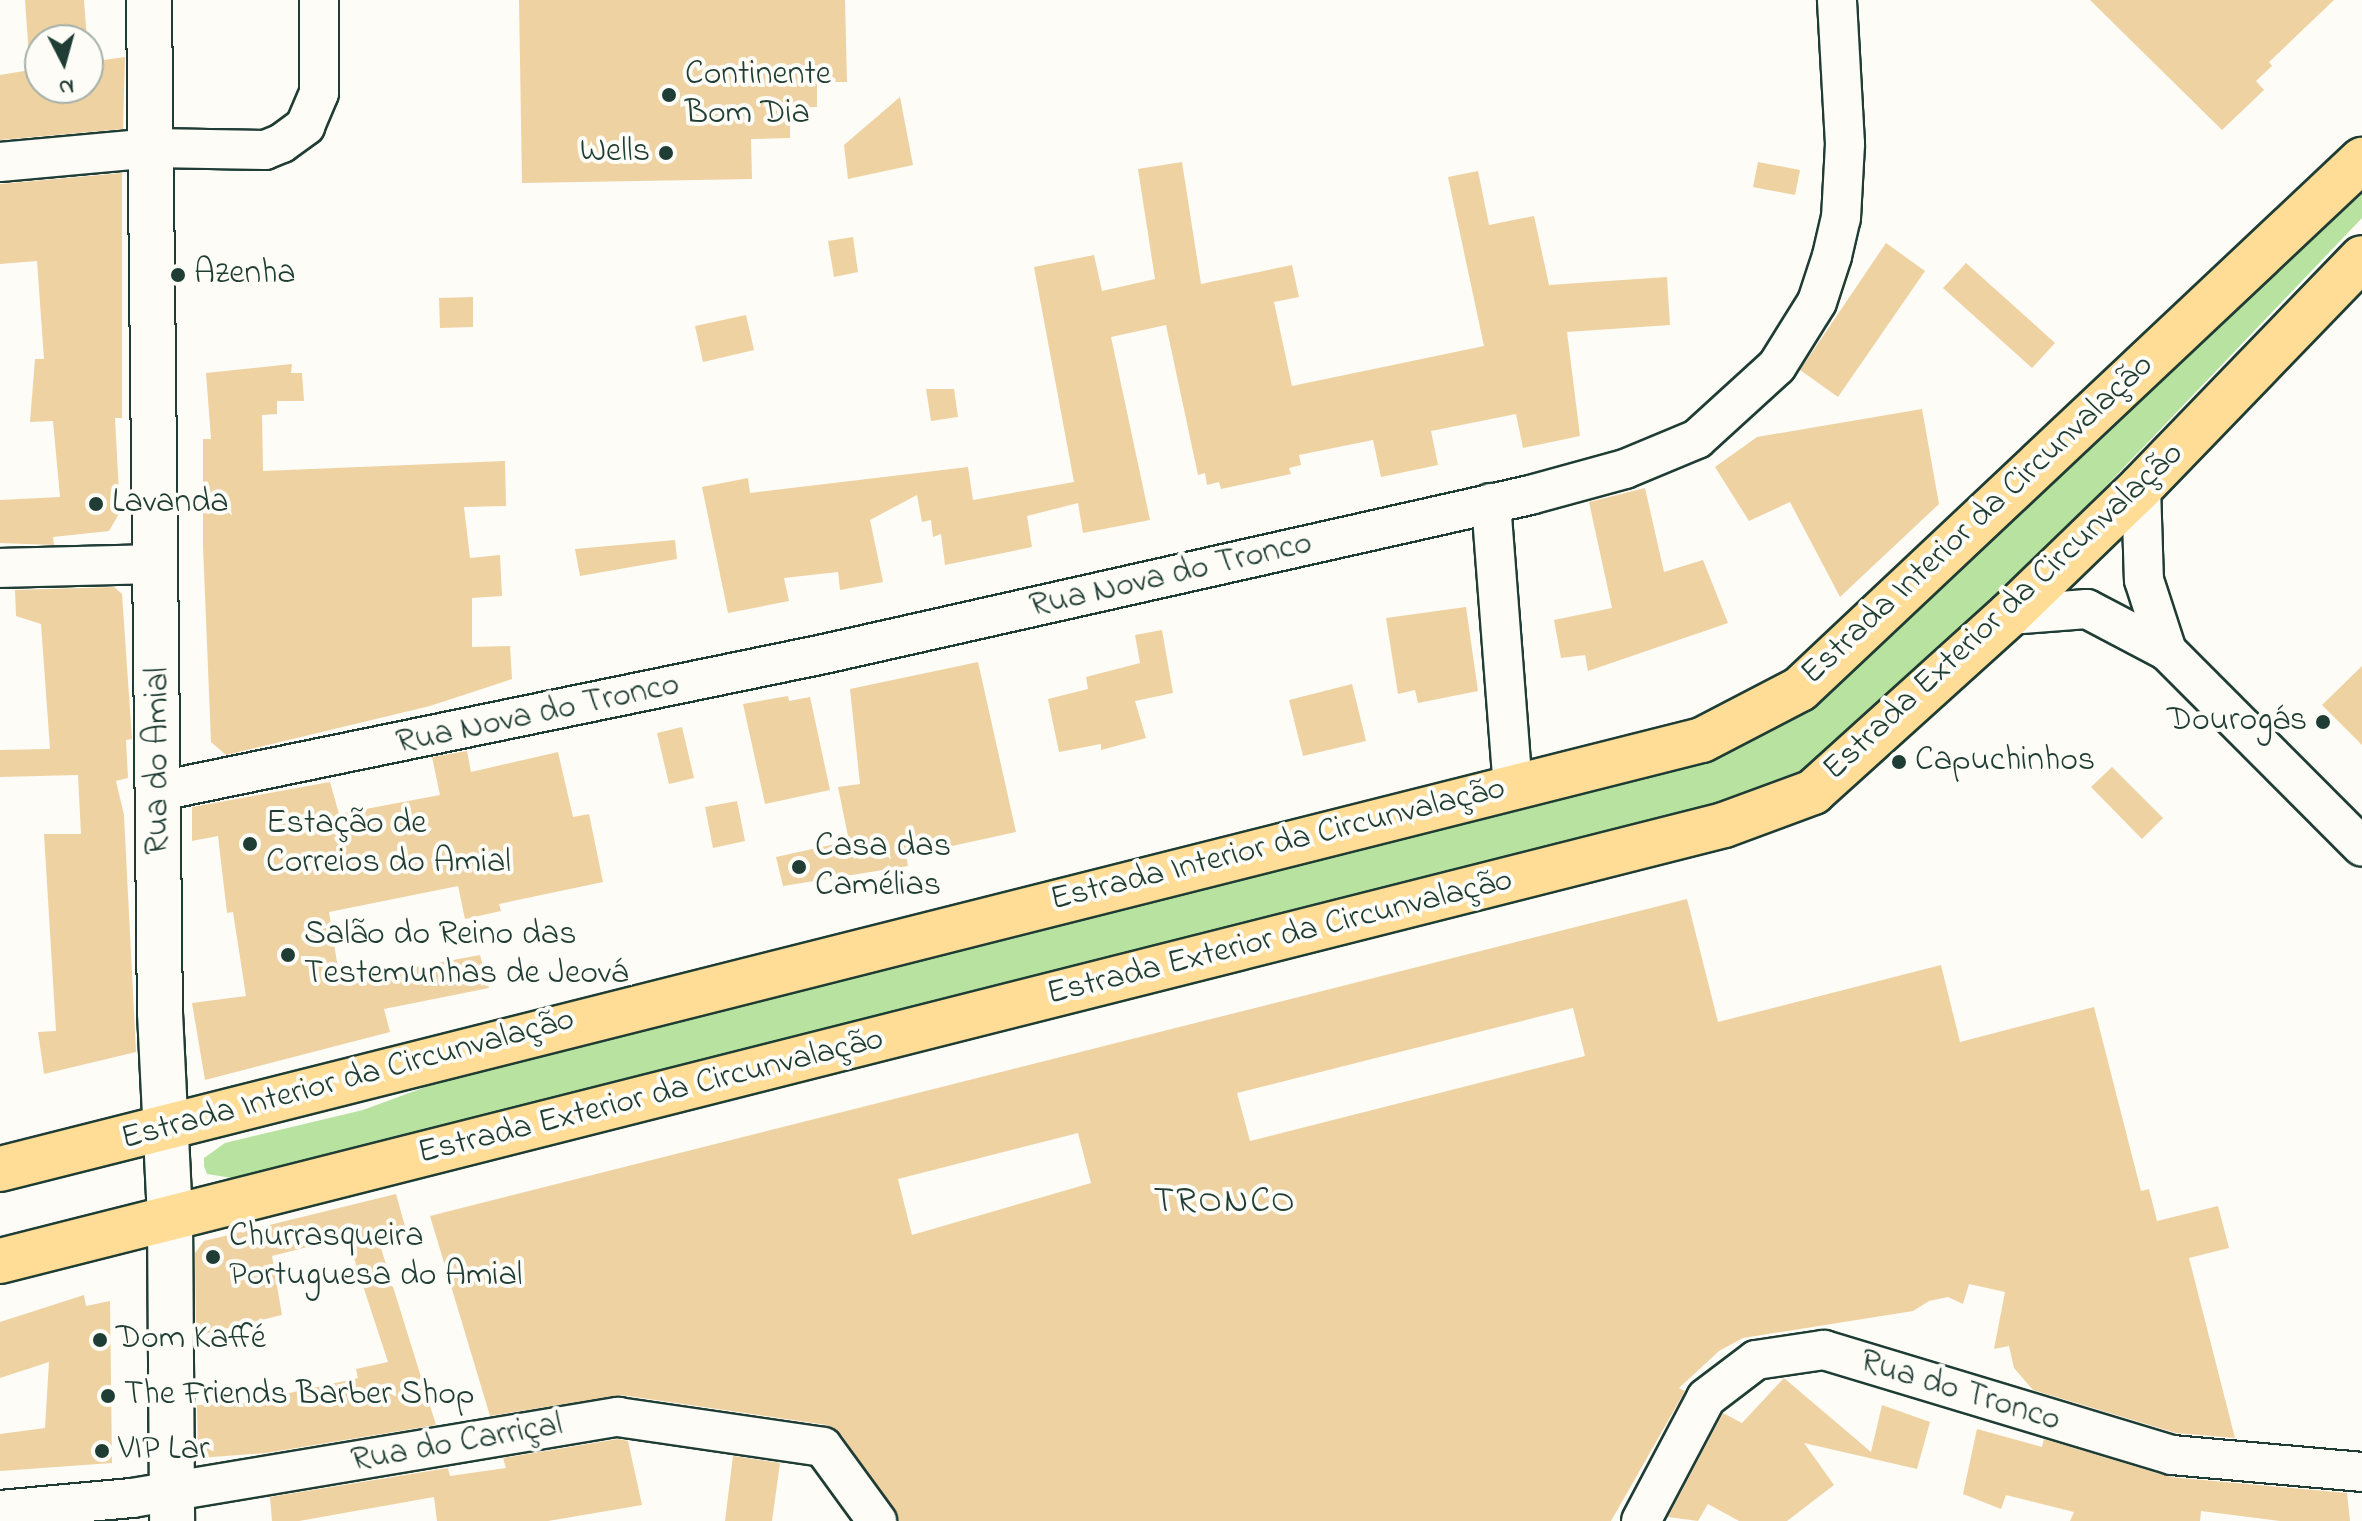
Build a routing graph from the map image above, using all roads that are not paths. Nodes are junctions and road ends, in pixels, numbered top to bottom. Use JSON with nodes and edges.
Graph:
{"nodes":[{"id":1,"x":149,"y":0,"type":"edge"},
{"id":2,"x":319,"y":0,"type":"edge"},
{"id":3,"x":1837,"y":0,"type":"edge"},
{"id":4,"x":153,"y":148,"type":"junction"},
{"id":5,"x":2362,"y":160,"type":"edge"},
{"id":6,"x":0,"y":162,"type":"edge"},
{"id":7,"x":2362,"y":258,"type":"edge"},
{"id":8,"x":2141,"y":487,"type":"junction"},
{"id":9,"x":1491,"y":503,"type":"junction"},
{"id":10,"x":157,"y":564,"type":"junction"},
{"id":11,"x":0,"y":568,"type":"edge"},
{"id":12,"x":2009,"y":615,"type":"junction"},
{"id":13,"x":2167,"y":651,"type":"junction"},
{"id":14,"x":1513,"y":786,"type":"junction"},
{"id":15,"x":160,"y":791,"type":"junction"},
{"id":16,"x":2362,"y":847,"type":"edge"},
{"id":17,"x":166,"y":1130,"type":"junction"},
{"id":18,"x":0,"y":1169,"type":"edge"},
{"id":19,"x":170,"y":1217,"type":"junction"},
{"id":20,"x":0,"y":1261,"type":"edge"},
{"id":21,"x":2362,"y":1472,"type":"edge"},
{"id":22,"x":172,"y":1506,"type":"edge"},
{"id":23,"x":0,"y":1510,"type":"edge"},
{"id":24,"x":877,"y":1521,"type":"edge"},
{"id":25,"x":1641,"y":1521,"type":"edge"}],
"edges":[{"from":1,"to":4,"type":"main road","name":"Rua do Amial"},
{"from":2,"to":4,"type":"street"},
{"from":3,"to":9,"type":"street","name":"Rua Nova do Tronco"},
{"from":4,"to":6,"type":"street"},
{"from":4,"to":10,"type":"main road","name":"Rua do Amial"},
{"from":5,"to":14,"type":"main road","name":"Estrada Interior da Circunvalação"},
{"from":7,"to":8,"type":"main road","name":"Estrada Exterior da Circunvalação"},
{"from":8,"to":12,"type":"main road","name":"Estrada Exterior da Circunvalação"},
{"from":8,"to":13,"type":"street"},
{"from":9,"to":14,"type":"street"},
{"from":9,"to":15,"type":"street","name":"Rua Nova do Tronco"},
{"from":10,"to":11,"type":"street"},
{"from":10,"to":15,"type":"main road","name":"Rua do Amial"},
{"from":12,"to":13,"type":"street"},
{"from":12,"to":19,"type":"main road","name":"Estrada Exterior da Circunvalação"},
{"from":13,"to":16,"type":"street"},
{"from":14,"to":17,"type":"main road","name":"Estrada Interior da Circunvalação"},
{"from":15,"to":17,"type":"main road","name":"Rua do Amial"},
{"from":17,"to":18,"type":"main road","name":"Estrada Interior da Circunvalação"},
{"from":17,"to":19,"type":"main road","name":"Rua do Amial"},
{"from":19,"to":20,"type":"main road","name":"Estrada Exterior da Circunvalação"},
{"from":19,"to":22,"type":"main road","name":"Rua do Amial"},
{"from":21,"to":25,"type":"street","name":"Rua do Tronco"},
{"from":22,"to":23,"type":"street","name":"Rua do Carriçal"},
{"from":22,"to":24,"type":"street","name":"Rua do Carriçal"}]}
